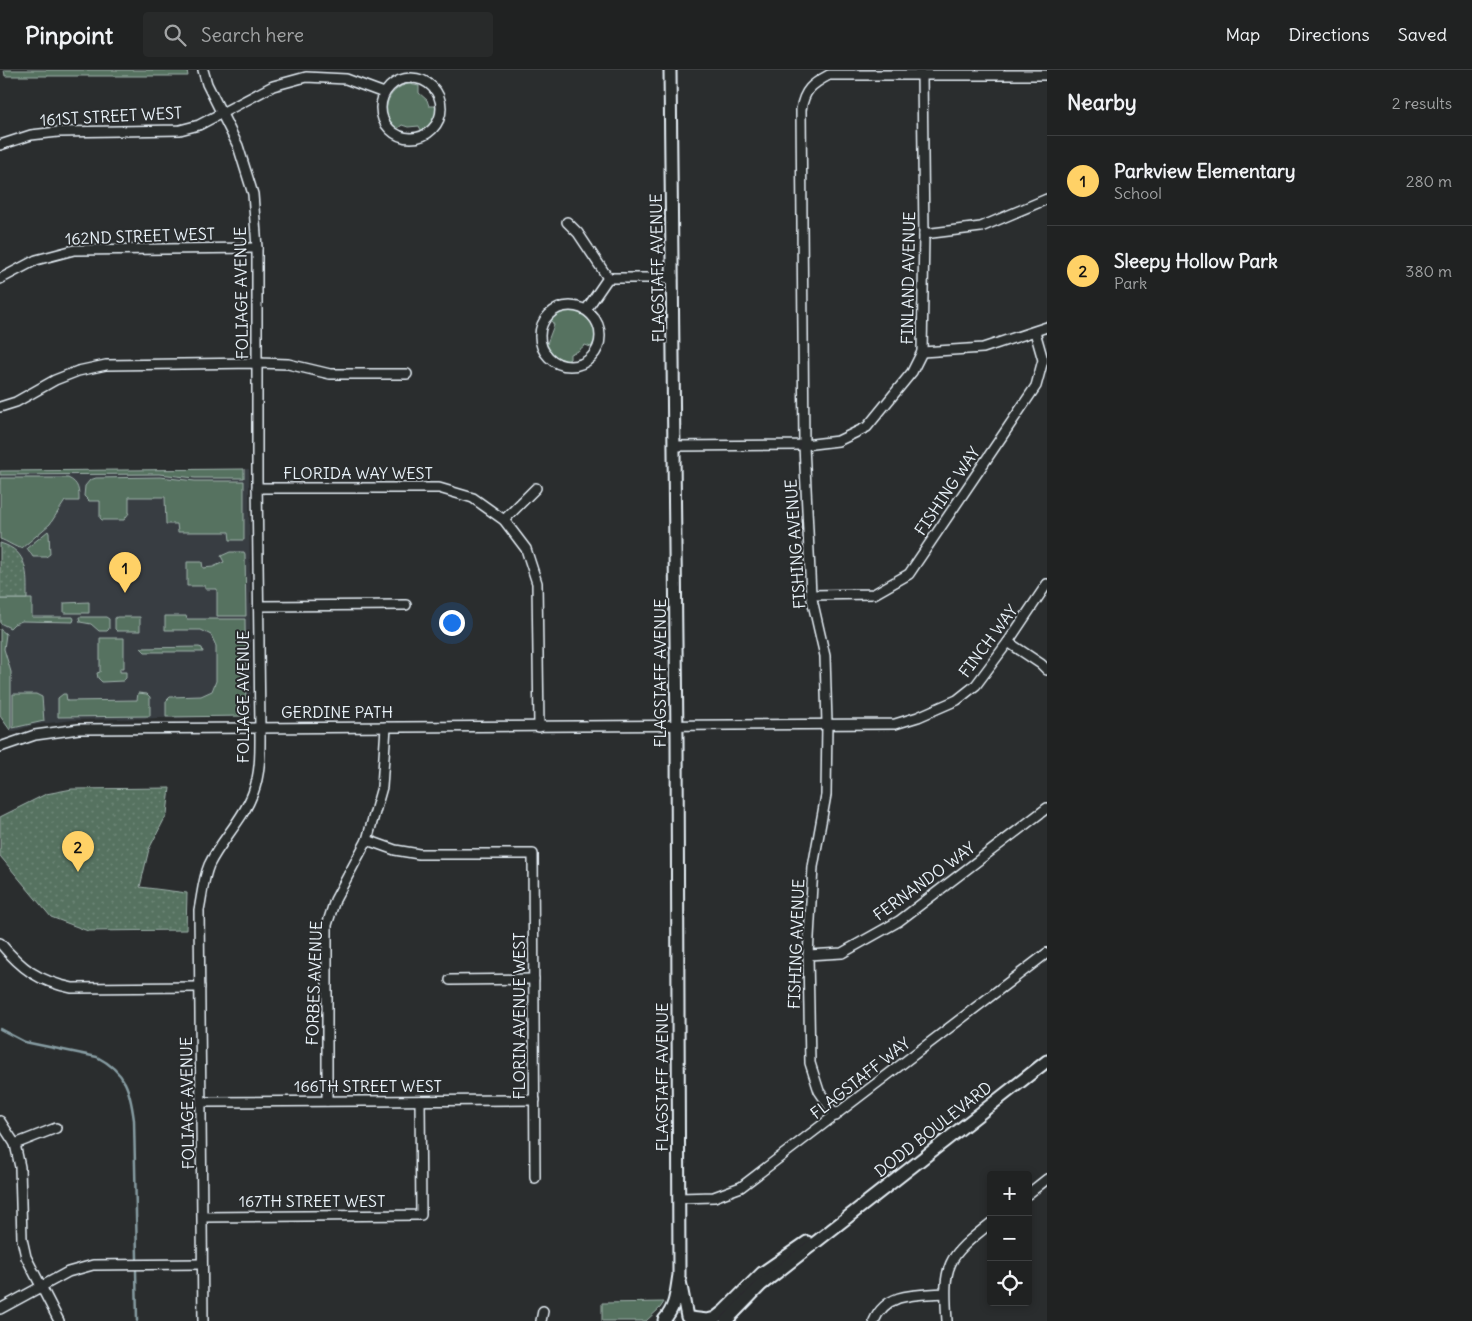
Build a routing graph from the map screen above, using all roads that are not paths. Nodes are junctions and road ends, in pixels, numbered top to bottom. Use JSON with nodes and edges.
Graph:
{"nodes":[{"id":1,"x":203,"y":70,"type":"edge"},
{"id":2,"x":670,"y":70,"type":"edge"},
{"id":3,"x":922,"y":74,"type":"junction"},
{"id":4,"x":1047,"y":74,"type":"edge"},
{"id":5,"x":384,"y":93,"type":"junction"},
{"id":6,"x":221,"y":114,"type":"junction"},
{"id":7,"x":0,"y":145,"type":"edge"},
{"id":8,"x":1047,"y":199,"type":"edge"},
{"id":9,"x":567,"y":222,"type":"dead end"},
{"id":10,"x":924,"y":234,"type":"junction"},
{"id":11,"x":257,"y":248,"type":"junction"},
{"id":12,"x":608,"y":278,"type":"junction"},
{"id":13,"x":673,"y":278,"type":"junction"},
{"id":14,"x":0,"y":280,"type":"edge"},
{"id":15,"x":586,"y":310,"type":"junction"},
{"id":16,"x":1047,"y":327,"type":"edge"},
{"id":17,"x":1035,"y":332,"type":"junction"},
{"id":18,"x":922,"y":352,"type":"junction"},
{"id":19,"x":258,"y":363,"type":"junction"},
{"id":20,"x":407,"y":374,"type":"dead end"},
{"id":21,"x":0,"y":406,"type":"edge"},
{"id":22,"x":804,"y":445,"type":"junction"},
{"id":23,"x":674,"y":446,"type":"junction"},
{"id":24,"x":258,"y":488,"type":"junction"},
{"id":25,"x":536,"y":488,"type":"dead end"},
{"id":26,"x":504,"y":520,"type":"junction"},
{"id":27,"x":1047,"y":584,"type":"edge"},
{"id":28,"x":811,"y":595,"type":"junction"},
{"id":29,"x":406,"y":605,"type":"dead end"},
{"id":30,"x":259,"y":606,"type":"junction"},
{"id":31,"x":1008,"y":642,"type":"junction"},
{"id":32,"x":1047,"y":670,"type":"edge"},
{"id":33,"x":827,"y":724,"type":"junction"},
{"id":34,"x":677,"y":726,"type":"junction"},
{"id":35,"x":386,"y":727,"type":"junction"},
{"id":36,"x":539,"y":727,"type":"junction"},
{"id":37,"x":260,"y":728,"type":"junction"},
{"id":38,"x":0,"y":747,"type":"edge"},
{"id":39,"x":1047,"y":808,"type":"edge"},
{"id":40,"x":367,"y":840,"type":"junction"},
{"id":41,"x":0,"y":942,"type":"edge"},
{"id":42,"x":1047,"y":952,"type":"edge"},
{"id":43,"x":808,"y":956,"type":"junction"},
{"id":44,"x":534,"y":979,"type":"junction"},
{"id":45,"x":450,"y":980,"type":"dead end"},
{"id":46,"x":200,"y":987,"type":"junction"},
{"id":47,"x":1047,"y":1061,"type":"edge"},
{"id":48,"x":420,"y":1100,"type":"junction"},
{"id":49,"x":535,"y":1100,"type":"junction"},
{"id":50,"x":327,"y":1101,"type":"junction"},
{"id":51,"x":202,"y":1102,"type":"junction"},
{"id":52,"x":836,"y":1116,"type":"junction"},
{"id":53,"x":0,"y":1121,"type":"edge"},
{"id":54,"x":56,"y":1128,"type":"dead end"},
{"id":55,"x":15,"y":1144,"type":"junction"},
{"id":56,"x":535,"y":1178,"type":"dead end"},
{"id":57,"x":1047,"y":1179,"type":"edge"},
{"id":58,"x":1032,"y":1191,"type":"edge"},
{"id":59,"x":679,"y":1198,"type":"junction"},
{"id":60,"x":202,"y":1217,"type":"junction"},
{"id":61,"x":839,"y":1223,"type":"junction"},
{"id":62,"x":987,"y":1226,"type":"edge"},
{"id":63,"x":202,"y":1264,"type":"junction"},
{"id":64,"x":679,"y":1275,"type":"junction"},
{"id":65,"x":40,"y":1286,"type":"junction"},
{"id":66,"x":945,"y":1293,"type":"junction"},
{"id":67,"x":0,"y":1309,"type":"edge"},
{"id":68,"x":544,"y":1311,"type":"dead end"},
{"id":69,"x":691,"y":1319,"type":"edge"},
{"id":70,"x":58,"y":1321,"type":"edge"},
{"id":71,"x":203,"y":1321,"type":"edge"},
{"id":72,"x":541,"y":1321,"type":"edge"},
{"id":73,"x":664,"y":1321,"type":"edge"},
{"id":74,"x":726,"y":1321,"type":"edge"},
{"id":75,"x":874,"y":1321,"type":"edge"},
{"id":76,"x":947,"y":1321,"type":"edge"}],
"edges":[{"from":1,"to":6,"type":"street","name":"FOLIAGE AVENUE"},
{"from":2,"to":13,"type":"street","name":"FLAGSTAFF AVENUE"},
{"from":3,"to":4,"type":"street"},
{"from":3,"to":10,"type":"street","name":"FINLAND AVENUE"},
{"from":3,"to":22,"type":"street","name":"FISHING AVENUE"},
{"from":5,"to":5,"type":"street"},
{"from":5,"to":6,"type":"street","name":"161ST STREET WEST"},
{"from":6,"to":7,"type":"street","name":"161ST STREET WEST"},
{"from":6,"to":11,"type":"street","name":"FOLIAGE AVENUE"},
{"from":8,"to":10,"type":"street"},
{"from":9,"to":12,"type":"street"},
{"from":10,"to":18,"type":"street","name":"FINLAND AVENUE"},
{"from":11,"to":14,"type":"street","name":"162ND STREET WEST"},
{"from":11,"to":19,"type":"street","name":"FOLIAGE AVENUE"},
{"from":12,"to":13,"type":"street"},
{"from":12,"to":15,"type":"street"},
{"from":13,"to":23,"type":"street","name":"FLAGSTAFF AVENUE"},
{"from":15,"to":15,"type":"street"},
{"from":16,"to":17,"type":"street"},
{"from":17,"to":18,"type":"street"},
{"from":17,"to":28,"type":"street","name":"FISHING WAY"},
{"from":18,"to":22,"type":"street","name":"FINLAND AVENUE"},
{"from":19,"to":20,"type":"street"},
{"from":19,"to":21,"type":"street"},
{"from":19,"to":24,"type":"street","name":"FOLIAGE AVENUE"},
{"from":22,"to":23,"type":"street","name":"FINLAND AVENUE"},
{"from":22,"to":28,"type":"street","name":"FISHING AVENUE"},
{"from":23,"to":34,"type":"street","name":"FLAGSTAFF AVENUE"},
{"from":24,"to":26,"type":"street","name":"FLORIDA WAY WEST"},
{"from":24,"to":30,"type":"street","name":"FOLIAGE AVENUE"},
{"from":25,"to":26,"type":"street"},
{"from":26,"to":36,"type":"street","name":"FLORIDA WAY WEST"},
{"from":27,"to":31,"type":"street","name":"FINCH WAY"},
{"from":28,"to":33,"type":"street","name":"FISHING AVENUE"},
{"from":29,"to":30,"type":"street"},
{"from":30,"to":37,"type":"street","name":"FOLIAGE AVENUE"},
{"from":31,"to":32,"type":"street"},
{"from":31,"to":33,"type":"street","name":"FINCH WAY"},
{"from":33,"to":34,"type":"street","name":"FINCH WAY"},
{"from":33,"to":43,"type":"street","name":"FISHING AVENUE"},
{"from":34,"to":36,"type":"street","name":"GERDINE PATH"},
{"from":34,"to":59,"type":"street","name":"FLAGSTAFF AVENUE"},
{"from":35,"to":36,"type":"street","name":"GERDINE PATH"},
{"from":35,"to":37,"type":"street","name":"GERDINE PATH"},
{"from":35,"to":40,"type":"street","name":"FORBES AVENUE"},
{"from":37,"to":38,"type":"street","name":"GERDINE PATH"},
{"from":37,"to":46,"type":"street","name":"FOLIAGE AVENUE"},
{"from":39,"to":43,"type":"street","name":"FERNANDO WAY"},
{"from":40,"to":44,"type":"street","name":"FLORIN AVENUE WEST"},
{"from":40,"to":50,"type":"street","name":"FORBES AVENUE"},
{"from":41,"to":46,"type":"street"},
{"from":42,"to":52,"type":"street","name":"FLAGSTAFF WAY"},
{"from":43,"to":52,"type":"street","name":"FISHING AVENUE"},
{"from":44,"to":45,"type":"street"},
{"from":44,"to":49,"type":"street","name":"FLORIN AVENUE WEST"},
{"from":46,"to":51,"type":"street","name":"FOLIAGE AVENUE"},
{"from":47,"to":61,"type":"street","name":"DODD BOULEVARD"},
{"from":48,"to":49,"type":"street","name":"166TH STREET WEST"},
{"from":48,"to":50,"type":"street","name":"166TH STREET WEST"},
{"from":48,"to":60,"type":"street","name":"167TH STREET WEST"},
{"from":49,"to":56,"type":"street","name":"FLORIN AVENUE WEST"},
{"from":50,"to":51,"type":"street","name":"166TH STREET WEST"},
{"from":51,"to":60,"type":"street","name":"FOLIAGE AVENUE"},
{"from":52,"to":59,"type":"street","name":"FLAGSTAFF WAY"},
{"from":53,"to":55,"type":"street"},
{"from":54,"to":55,"type":"street"},
{"from":55,"to":65,"type":"street"},
{"from":57,"to":58,"type":"street"},
{"from":59,"to":64,"type":"street","name":"FLAGSTAFF AVENUE"},
{"from":60,"to":63,"type":"street","name":"FOLIAGE AVENUE"},
{"from":61,"to":69,"type":"street","name":"DODD BOULEVARD"},
{"from":61,"to":74,"type":"street","name":"DODD BOULEVARD"},
{"from":62,"to":66,"type":"street"},
{"from":63,"to":65,"type":"street"},
{"from":63,"to":71,"type":"street","name":"FOLIAGE AVENUE"},
{"from":64,"to":69,"type":"street","name":"FLAGSTAFF AVENUE"},
{"from":64,"to":73,"type":"street","name":"FLAGSTAFF AVENUE"},
{"from":65,"to":67,"type":"street"},
{"from":65,"to":70,"type":"street"},
{"from":66,"to":75,"type":"street"},
{"from":66,"to":76,"type":"street"},
{"from":68,"to":72,"type":"street"},
{"from":69,"to":73,"type":"street","name":"DODD BOULEVARD"}]}
